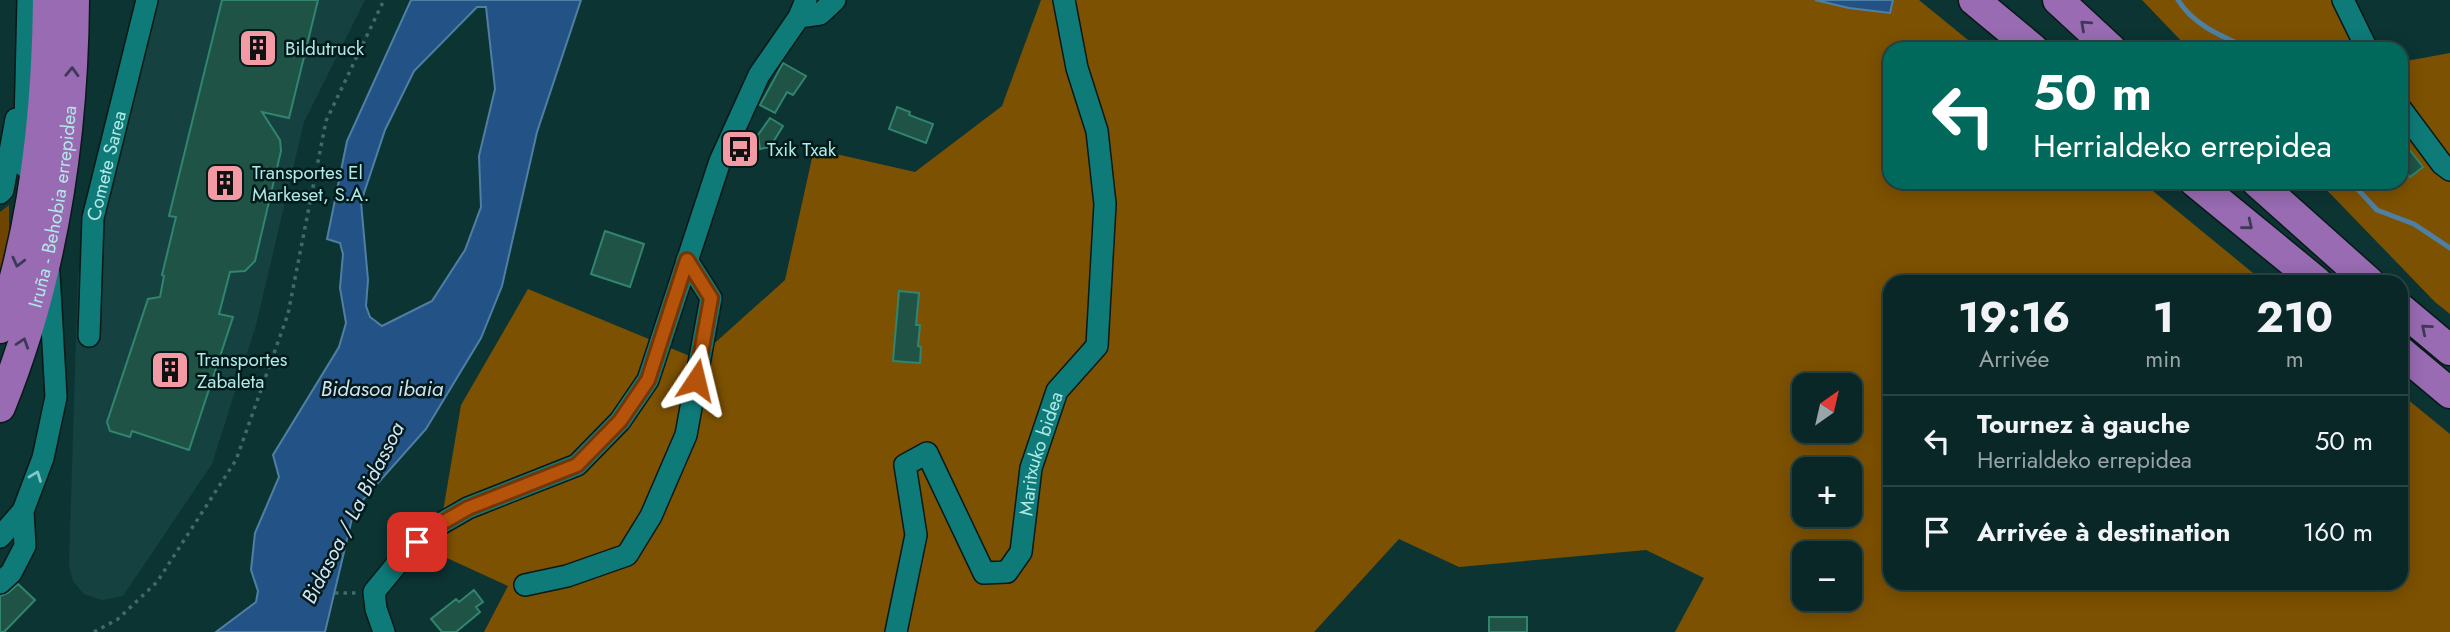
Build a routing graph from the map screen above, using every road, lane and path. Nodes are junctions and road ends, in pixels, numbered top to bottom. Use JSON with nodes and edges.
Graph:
{"nodes":[{"id":1,"x":28,"y":0,"type":"edge"},
{"id":2,"x":48,"y":0,"type":"edge"},
{"id":3,"x":75,"y":0,"type":"edge"},
{"id":4,"x":147,"y":0,"type":"edge"},
{"id":5,"x":384,"y":0,"type":"edge"},
{"id":6,"x":835,"y":0,"type":"edge"},
{"id":7,"x":1064,"y":0,"type":"edge"},
{"id":8,"x":1974,"y":0,"type":"edge"},
{"id":9,"x":2058,"y":0,"type":"edge"},
{"id":10,"x":2343,"y":0,"type":"edge"},
{"id":11,"x":802,"y":8,"type":"edge"},
{"id":12,"x":2025,"y":42,"type":"edge"},
{"id":13,"x":2104,"y":42,"type":"edge"},
{"id":14,"x":2364,"y":42,"type":"edge"},
{"id":15,"x":28,"y":62,"type":"junction"},
{"id":16,"x":2408,"y":118,"type":"edge"},
{"id":17,"x":2450,"y":170,"type":"edge"},
{"id":18,"x":2204,"y":189,"type":"edge"},
{"id":19,"x":2265,"y":189,"type":"edge"},
{"id":20,"x":0,"y":193,"type":"edge"},
{"id":21,"x":30,"y":208,"type":"junction"},
{"id":22,"x":48,"y":255,"type":"junction"},
{"id":23,"x":687,"y":260,"type":"junction"},
{"id":24,"x":2308,"y":275,"type":"edge"},
{"id":25,"x":2361,"y":275,"type":"edge"},
{"id":26,"x":2408,"y":315,"type":"edge"},
{"id":27,"x":0,"y":328,"type":"edge"},
{"id":28,"x":89,"y":336,"type":"dead end"},
{"id":29,"x":2450,"y":350,"type":"edge"},
{"id":30,"x":2408,"y":358,"type":"edge"},
{"id":31,"x":2450,"y":393,"type":"edge"},
{"id":32,"x":0,"y":407,"type":"edge"},
{"id":33,"x":23,"y":511,"type":"junction"},
{"id":34,"x":0,"y":537,"type":"edge"},
{"id":35,"x":0,"y":583,"type":"edge"},
{"id":36,"x":525,"y":585,"type":"dead end"},
{"id":37,"x":94,"y":632,"type":"edge"},
{"id":38,"x":384,"y":632,"type":"edge"},
{"id":39,"x":896,"y":632,"type":"edge"}],
"edges":[{"from":1,"to":15,"type":"street"},
{"from":2,"to":21,"type":"highway","name":"Iruña - Behobia errepidea"},
{"from":22,"to":3,"type":"highway","name":"Iruña - Behobia errepidea","one_way":true},
{"from":4,"to":28,"type":"street","name":"Comete Sarea"},
{"from":5,"to":37,"type":"path"},
{"from":6,"to":11,"type":"street"},
{"from":7,"to":39,"type":"street","name":"Maritxuko bidea"},
{"from":8,"to":12,"type":"highway"},
{"from":13,"to":9,"type":"highway","one_way":true},
{"from":10,"to":14,"type":"street"},
{"from":11,"to":23,"type":"street"},
{"from":15,"to":20,"type":"street"},
{"from":15,"to":21,"type":"street"},
{"from":16,"to":17,"type":"street"},
{"from":18,"to":24,"type":"highway","one_way":true},
{"from":19,"to":25,"type":"highway"},
{"from":21,"to":27,"type":"highway","name":"Iruña - Behobia errepidea","one_way":true},
{"from":32,"to":22,"type":"highway","name":"Iruña - Behobia errepidea","one_way":true},
{"from":33,"to":22,"type":"street","one_way":true},
{"from":23,"to":36,"type":"street"},
{"from":23,"to":38,"type":"street"},
{"from":29,"to":26,"type":"highway","one_way":true},
{"from":30,"to":31,"type":"highway"},
{"from":33,"to":34,"type":"street"},
{"from":33,"to":35,"type":"street"}]}
